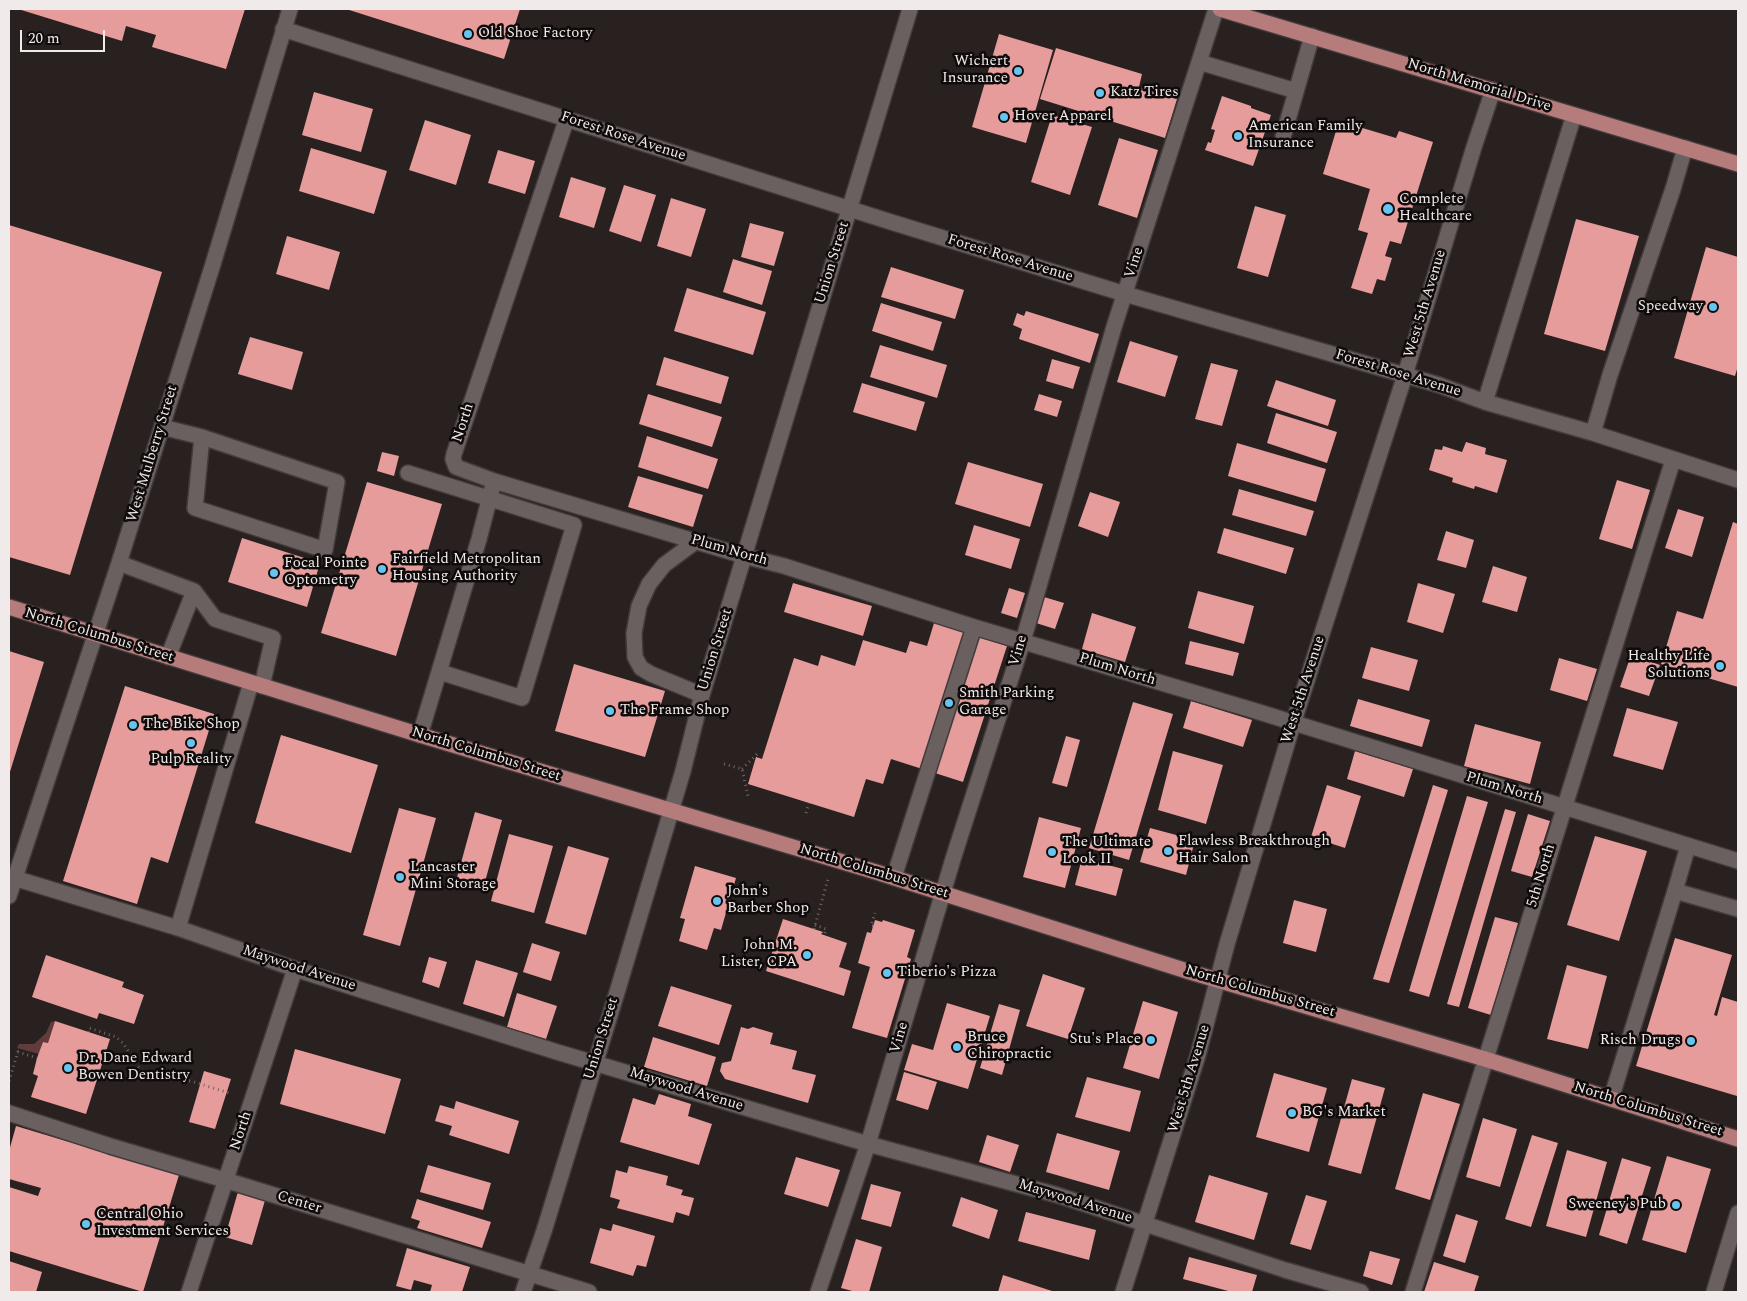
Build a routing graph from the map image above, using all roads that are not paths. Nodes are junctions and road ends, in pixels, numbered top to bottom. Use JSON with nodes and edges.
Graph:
{"nodes":[{"id":1,"x":290,"y":9,"type":"edge"},
{"id":2,"x":910,"y":9,"type":"edge"},
{"id":3,"x":1216,"y":9,"type":"edge"},
{"id":4,"x":1220,"y":9,"type":"edge"},
{"id":5,"x":283,"y":29,"type":"junction"},
{"id":6,"x":1312,"y":36,"type":"junction"},
{"id":7,"x":1198,"y":62,"type":"junction"},
{"id":8,"x":1493,"y":90,"type":"junction"},
{"id":9,"x":1296,"y":92,"type":"junction"},
{"id":10,"x":1574,"y":115,"type":"junction"},
{"id":11,"x":566,"y":118,"type":"junction"},
{"id":12,"x":1283,"y":137,"type":"dead end"},
{"id":13,"x":1685,"y":148,"type":"junction"},
{"id":14,"x":1738,"y":164,"type":"edge"},
{"id":15,"x":850,"y":209,"type":"junction"},
{"id":16,"x":1124,"y":294,"type":"junction"},
{"id":17,"x":1405,"y":375,"type":"junction"},
{"id":18,"x":1485,"y":402,"type":"junction"},
{"id":19,"x":162,"y":427,"type":"junction"},
{"id":20,"x":1593,"y":434,"type":"junction"},
{"id":21,"x":202,"y":437,"type":"junction"},
{"id":22,"x":1673,"y":460,"type":"junction"},
{"id":23,"x":408,"y":473,"type":"dead end"},
{"id":24,"x":1738,"y":480,"type":"edge"},
{"id":25,"x":494,"y":481,"type":"junction"},
{"id":26,"x":490,"y":500,"type":"junction"},
{"id":27,"x":695,"y":542,"type":"junction"},
{"id":28,"x":744,"y":556,"type":"junction"},
{"id":29,"x":119,"y":563,"type":"junction"},
{"id":30,"x":194,"y":591,"type":"junction"},
{"id":31,"x":9,"y":607,"type":"edge"},
{"id":32,"x":974,"y":627,"type":"junction"},
{"id":33,"x":96,"y":635,"type":"junction"},
{"id":34,"x":1023,"y":641,"type":"junction"},
{"id":35,"x":168,"y":657,"type":"junction"},
{"id":36,"x":440,"y":672,"type":"junction"},
{"id":37,"x":257,"y":685,"type":"junction"},
{"id":38,"x":702,"y":695,"type":"junction"},
{"id":39,"x":1293,"y":724,"type":"junction"},
{"id":40,"x":420,"y":735,"type":"junction"},
{"id":41,"x":1564,"y":807,"type":"junction"},
{"id":42,"x":671,"y":810,"type":"junction"},
{"id":43,"x":1688,"y":846,"type":"junction"},
{"id":44,"x":1738,"y":861,"type":"edge"},
{"id":45,"x":894,"y":877,"type":"junction"},
{"id":46,"x":14,"y":878,"type":"junction"},
{"id":47,"x":1676,"y":891,"type":"junction"},
{"id":48,"x":944,"y":893,"type":"junction"},
{"id":49,"x":9,"y":896,"type":"edge"},
{"id":50,"x":1738,"y":910,"type":"edge"},
{"id":51,"x":178,"y":928,"type":"junction"},
{"id":52,"x":295,"y":969,"type":"junction"},
{"id":53,"x":1219,"y":980,"type":"junction"},
{"id":54,"x":1485,"y":1059,"type":"junction"},
{"id":55,"x":595,"y":1062,"type":"junction"},
{"id":56,"x":1611,"y":1099,"type":"junction"},
{"id":57,"x":9,"y":1113,"type":"edge"},
{"id":58,"x":1738,"y":1139,"type":"edge"},
{"id":59,"x":868,"y":1144,"type":"junction"},
{"id":60,"x":225,"y":1180,"type":"junction"},
{"id":61,"x":1738,"y":1213,"type":"edge"},
{"id":62,"x":1144,"y":1223,"type":"junction"},
{"id":63,"x":529,"y":1274,"type":"junction"},
{"id":64,"x":189,"y":1292,"type":"edge"},
{"id":65,"x":523,"y":1292,"type":"edge"},
{"id":66,"x":589,"y":1292,"type":"edge"},
{"id":67,"x":818,"y":1292,"type":"edge"},
{"id":68,"x":1123,"y":1292,"type":"edge"},
{"id":69,"x":1361,"y":1292,"type":"edge"},
{"id":70,"x":1412,"y":1292,"type":"edge"},
{"id":71,"x":1714,"y":1292,"type":"edge"}],
"edges":[{"from":1,"to":5,"type":"street","name":"West Mulberry Street"},
{"from":2,"to":15,"type":"street","name":"Union Street"},
{"from":3,"to":7,"type":"street","name":"Vine"},
{"from":4,"to":6,"type":"main road","name":"North Memorial Drive"},
{"from":5,"to":11,"type":"street","name":"Forest Rose Avenue"},
{"from":5,"to":19,"type":"street","name":"West Mulberry Street"},
{"from":6,"to":8,"type":"main road","name":"North Memorial Drive"},
{"from":6,"to":9,"type":"street"},
{"from":7,"to":9,"type":"street"},
{"from":7,"to":16,"type":"street","name":"Vine"},
{"from":8,"to":10,"type":"main road","name":"North Memorial Drive"},
{"from":8,"to":17,"type":"street","name":"West 5th Avenue"},
{"from":9,"to":12,"type":"street"},
{"from":10,"to":13,"type":"main road","name":"North Memorial Drive"},
{"from":10,"to":18,"type":"street"},
{"from":11,"to":15,"type":"street","name":"Forest Rose Avenue"},
{"from":11,"to":25,"type":"street","name":"North"},
{"from":13,"to":14,"type":"main road","name":"North Memorial Drive"},
{"from":13,"to":20,"type":"street"},
{"from":15,"to":16,"type":"street","name":"Forest Rose Avenue"},
{"from":15,"to":28,"type":"street","name":"Union Street"},
{"from":16,"to":17,"type":"street","name":"Forest Rose Avenue"},
{"from":16,"to":34,"type":"street","name":"Vine"},
{"from":17,"to":18,"type":"street","name":"Forest Rose Avenue"},
{"from":17,"to":39,"type":"street","name":"West 5th Avenue"},
{"from":18,"to":20,"type":"street","name":"Forest Rose Avenue"},
{"from":19,"to":21,"type":"street"},
{"from":19,"to":29,"type":"street","name":"West Mulberry Street"},
{"from":20,"to":22,"type":"street","name":"Forest Rose Avenue"},
{"from":21,"to":21,"type":"street"},
{"from":22,"to":24,"type":"street","name":"Forest Rose Avenue"},
{"from":22,"to":41,"type":"street","name":"5th North"},
{"from":23,"to":26,"type":"street"},
{"from":25,"to":26,"type":"street"},
{"from":25,"to":27,"type":"street","name":"Plum North"},
{"from":26,"to":36,"type":"street"},
{"from":26,"to":36,"type":"street"},
{"from":27,"to":28,"type":"street","name":"Plum North"},
{"from":27,"to":38,"type":"street"},
{"from":28,"to":32,"type":"street","name":"Plum North"},
{"from":28,"to":38,"type":"street","name":"Union Street"},
{"from":29,"to":30,"type":"street"},
{"from":29,"to":33,"type":"street","name":"West Mulberry Street"},
{"from":30,"to":35,"type":"street"},
{"from":30,"to":37,"type":"street"},
{"from":31,"to":33,"type":"main road","name":"North Columbus Street"},
{"from":32,"to":34,"type":"street","name":"Plum North"},
{"from":32,"to":45,"type":"street"},
{"from":33,"to":35,"type":"main road","name":"North Columbus Street"},
{"from":33,"to":46,"type":"street","name":"West Mulberry Street"},
{"from":34,"to":39,"type":"street","name":"Plum North"},
{"from":34,"to":48,"type":"street","name":"Vine"},
{"from":35,"to":37,"type":"main road","name":"North Columbus Street"},
{"from":36,"to":40,"type":"street"},
{"from":37,"to":40,"type":"main road","name":"North Columbus Street"},
{"from":37,"to":51,"type":"street"},
{"from":38,"to":42,"type":"street","name":"Union Street"},
{"from":39,"to":41,"type":"street","name":"Plum North"},
{"from":39,"to":53,"type":"street","name":"West 5th Avenue"},
{"from":40,"to":42,"type":"main road","name":"North Columbus Street"},
{"from":41,"to":43,"type":"street","name":"Plum North"},
{"from":41,"to":54,"type":"street","name":"5th North"},
{"from":42,"to":45,"type":"main road","name":"North Columbus Street"},
{"from":42,"to":55,"type":"street","name":"Union Street"},
{"from":43,"to":44,"type":"street","name":"Plum North"},
{"from":43,"to":47,"type":"street"},
{"from":45,"to":48,"type":"main road","name":"North Columbus Street"},
{"from":46,"to":49,"type":"street","name":"West Mulberry Street"},
{"from":46,"to":51,"type":"street","name":"Maywood Avenue"},
{"from":47,"to":50,"type":"street"},
{"from":47,"to":56,"type":"street"},
{"from":48,"to":53,"type":"main road","name":"North Columbus Street"},
{"from":48,"to":59,"type":"street","name":"Vine"},
{"from":51,"to":52,"type":"street","name":"Maywood Avenue"},
{"from":52,"to":55,"type":"street","name":"Maywood Avenue"},
{"from":52,"to":60,"type":"street","name":"North"},
{"from":53,"to":54,"type":"main road","name":"North Columbus Street"},
{"from":53,"to":62,"type":"street","name":"West 5th Avenue"},
{"from":54,"to":56,"type":"main road","name":"North Columbus Street"},
{"from":54,"to":70,"type":"street","name":"5th North"},
{"from":55,"to":59,"type":"street","name":"Maywood Avenue"},
{"from":55,"to":63,"type":"street","name":"Union Street"},
{"from":56,"to":58,"type":"main road","name":"North Columbus Street"},
{"from":57,"to":60,"type":"street","name":"Center"},
{"from":59,"to":62,"type":"street","name":"Maywood Avenue"},
{"from":59,"to":67,"type":"street","name":"Vine"},
{"from":60,"to":63,"type":"street","name":"Center"},
{"from":60,"to":64,"type":"street","name":"North"},
{"from":61,"to":71,"type":"street"},
{"from":62,"to":68,"type":"street","name":"West 5th Avenue"},
{"from":62,"to":69,"type":"street","name":"Maywood Avenue"},
{"from":63,"to":65,"type":"street","name":"Union Street"},
{"from":63,"to":66,"type":"street","name":"Center"}]}
